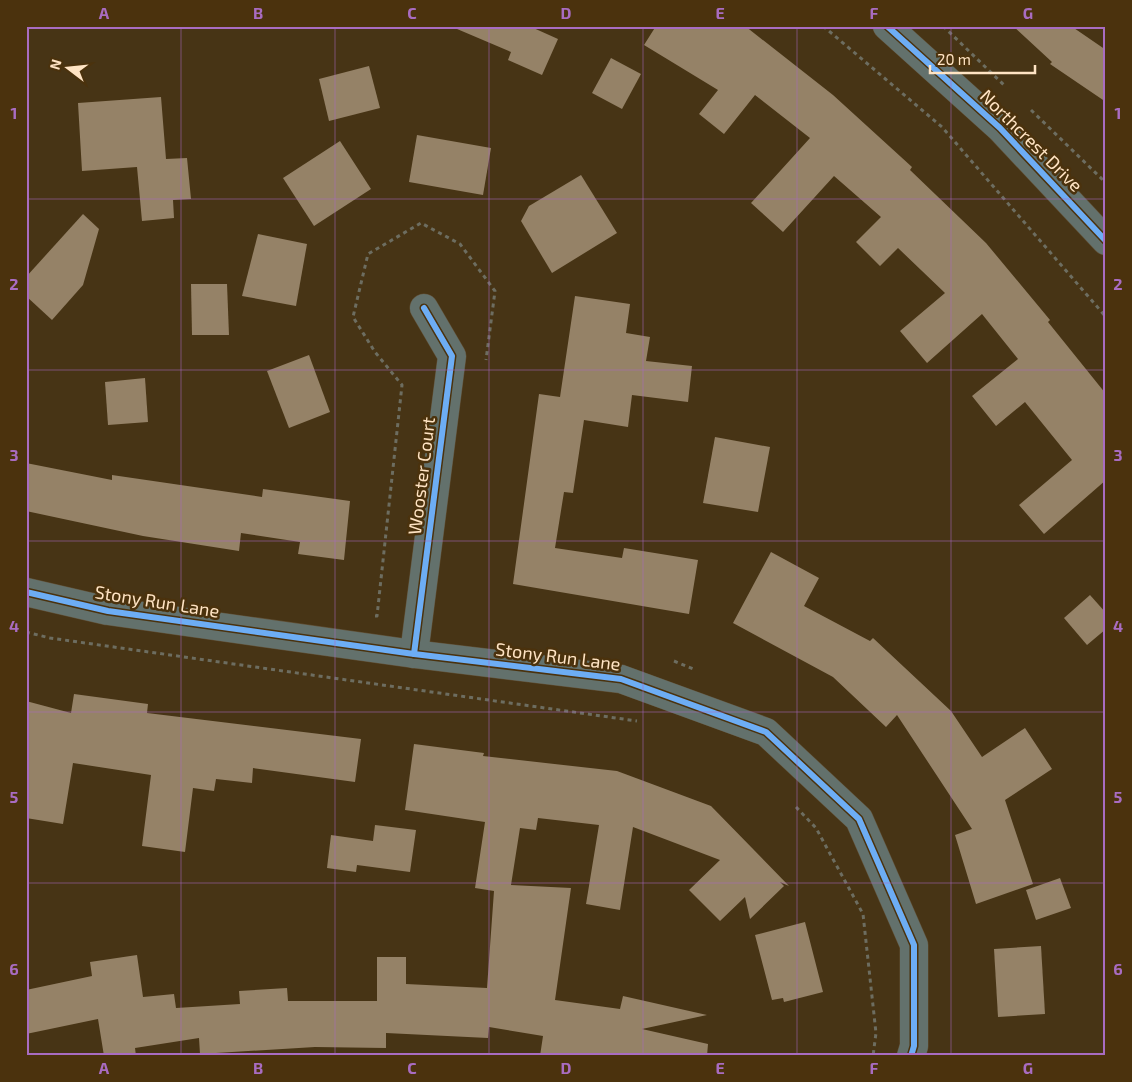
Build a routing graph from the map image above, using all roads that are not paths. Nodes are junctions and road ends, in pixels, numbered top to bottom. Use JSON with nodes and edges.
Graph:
{"nodes":[{"id":1,"x":888,"y":26,"type":"edge"},
{"id":2,"x":1104,"y":235,"type":"edge"},
{"id":3,"x":424,"y":308,"type":"dead end"},
{"id":4,"x":26,"y":592,"type":"edge"},
{"id":5,"x":414,"y":654,"type":"junction"},
{"id":6,"x":911,"y":1056,"type":"edge"}],
"edges":[{"from":1,"to":2,"type":"street","name":"Northcrest Drive"},
{"from":3,"to":5,"type":"street","name":"Wooster Court"},
{"from":4,"to":5,"type":"street","name":"Stony Run Lane"},
{"from":5,"to":6,"type":"street","name":"Stony Run Lane"}]}
